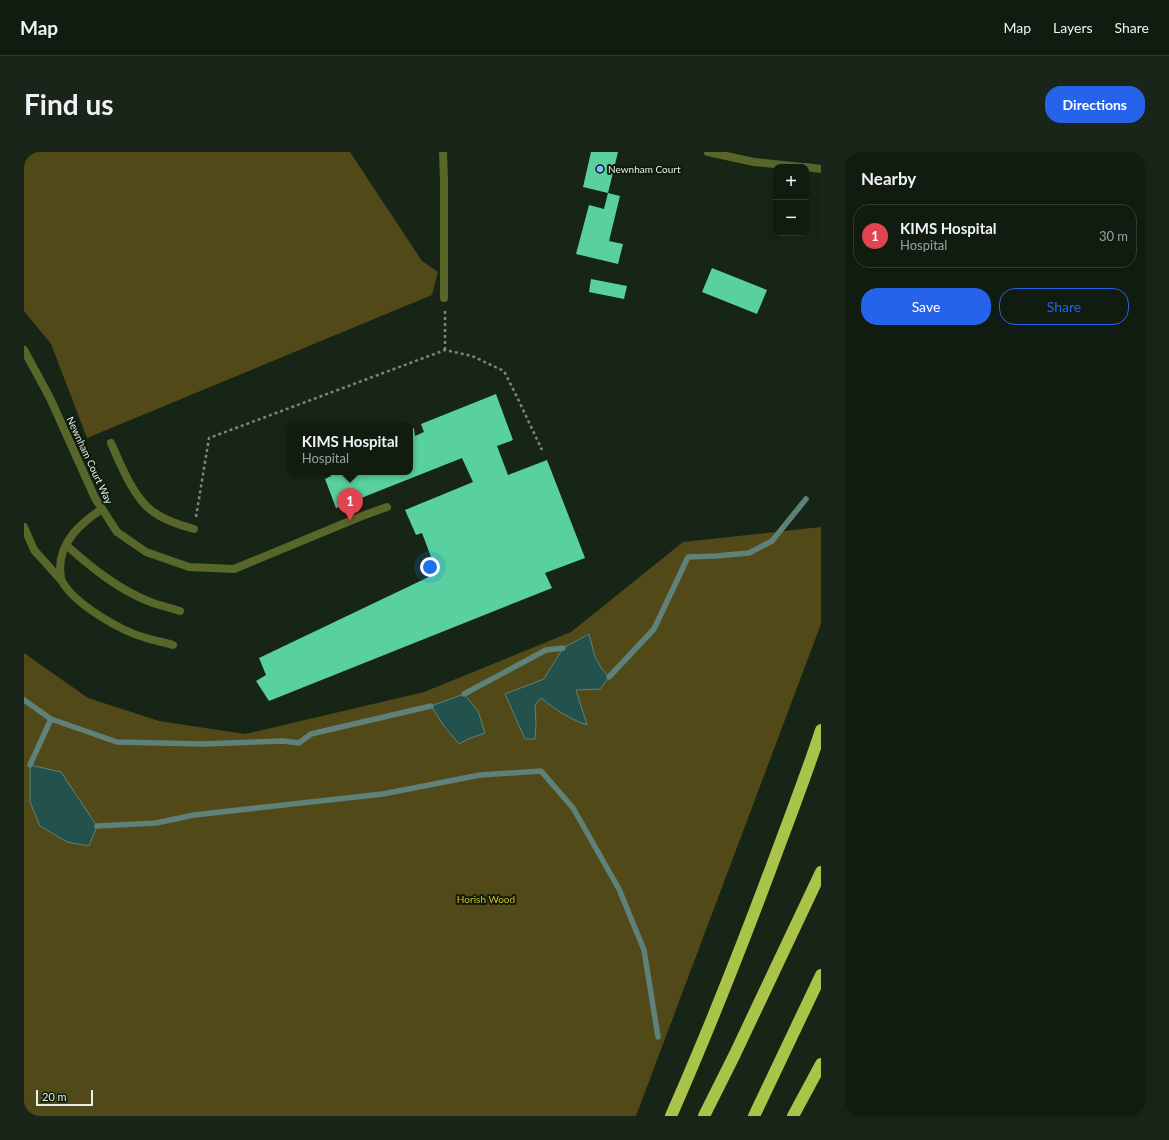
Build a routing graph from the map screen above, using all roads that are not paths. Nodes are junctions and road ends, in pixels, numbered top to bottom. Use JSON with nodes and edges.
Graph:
{"nodes":[{"id":1,"x":443,"y":152,"type":"edge"},
{"id":2,"x":708,"y":152,"type":"edge"},
{"id":3,"x":774,"y":164,"type":"edge"},
{"id":4,"x":809,"y":167,"type":"edge"},
{"id":5,"x":821,"y":168,"type":"edge"},
{"id":6,"x":444,"y":298,"type":"road end"},
{"id":7,"x":24,"y":350,"type":"edge"},
{"id":8,"x":112,"y":442,"type":"dead end"},
{"id":9,"x":387,"y":508,"type":"dead end"},
{"id":10,"x":102,"y":509,"type":"junction"},
{"id":11,"x":24,"y":527,"type":"edge"},
{"id":12,"x":194,"y":529,"type":"road end"},
{"id":13,"x":66,"y":545,"type":"junction"},
{"id":14,"x":61,"y":580,"type":"junction"},
{"id":15,"x":180,"y":611,"type":"dead end"},
{"id":16,"x":173,"y":645,"type":"dead end"},
{"id":17,"x":821,"y":730,"type":"edge"},
{"id":18,"x":821,"y":872,"type":"edge"},
{"id":19,"x":821,"y":975,"type":"edge"},
{"id":20,"x":821,"y":1064,"type":"edge"},
{"id":21,"x":671,"y":1116,"type":"edge"},
{"id":22,"x":704,"y":1116,"type":"edge"},
{"id":23,"x":754,"y":1116,"type":"edge"},
{"id":24,"x":793,"y":1116,"type":"edge"}],
"edges":[{"from":1,"to":6,"type":"lane"},
{"from":2,"to":3,"type":"lane"},
{"from":4,"to":5,"type":"lane"},
{"from":7,"to":10,"type":"lane","name":"Newnham Court Way"},
{"from":8,"to":12,"type":"lane"},
{"from":9,"to":10,"type":"lane","name":"Newnham Court Way"},
{"from":10,"to":13,"type":"lane"},
{"from":11,"to":14,"type":"lane"},
{"from":13,"to":14,"type":"lane"},
{"from":13,"to":15,"type":"lane"},
{"from":14,"to":16,"type":"lane"},
{"from":17,"to":21,"type":"highway"},
{"from":18,"to":22,"type":"highway"},
{"from":19,"to":23,"type":"highway"},
{"from":20,"to":24,"type":"highway"}]}
